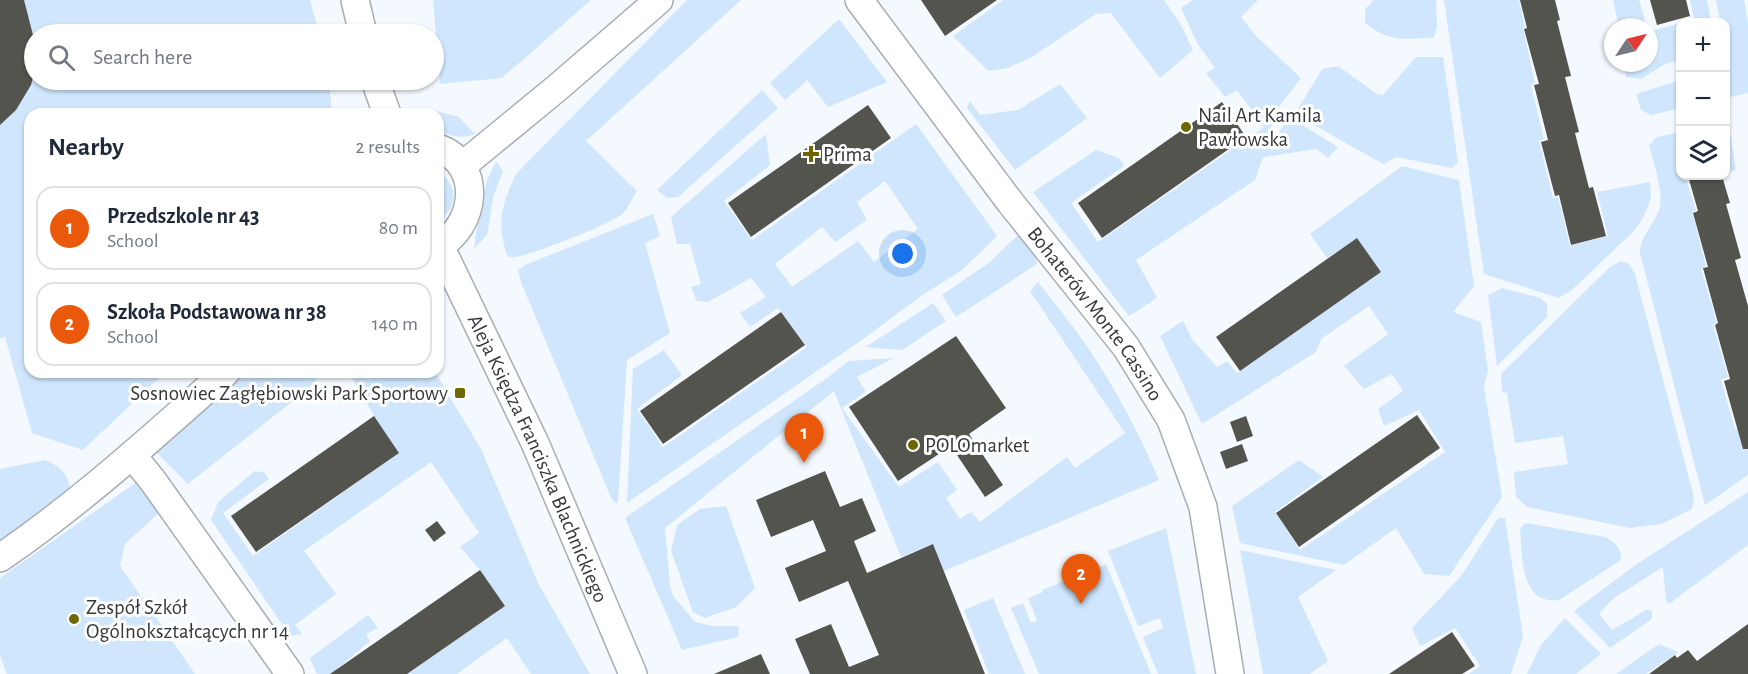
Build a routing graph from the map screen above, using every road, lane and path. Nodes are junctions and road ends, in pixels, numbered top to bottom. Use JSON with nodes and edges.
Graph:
{"nodes":[{"id":1,"x":355,"y":0,"type":"edge"},
{"id":2,"x":659,"y":0,"type":"edge"},
{"id":3,"x":859,"y":0,"type":"edge"},
{"id":4,"x":361,"y":24,"type":"edge"},
{"id":5,"x":379,"y":90,"type":"edge"},
{"id":6,"x":385,"y":108,"type":"edge"},
{"id":7,"x":444,"y":151,"type":"edge"},
{"id":8,"x":462,"y":166,"type":"junction"},
{"id":9,"x":444,"y":242,"type":"edge"},
{"id":10,"x":444,"y":256,"type":"edge"},
{"id":11,"x":219,"y":378,"type":"edge"},
{"id":12,"x":132,"y":455,"type":"junction"},
{"id":13,"x":0,"y":558,"type":"edge"},
{"id":14,"x":290,"y":674,"type":"edge"},
{"id":15,"x":633,"y":674,"type":"edge"},
{"id":16,"x":1230,"y":674,"type":"edge"}],
"edges":[{"from":1,"to":4,"type":"street"},
{"from":2,"to":8,"type":"street"},
{"from":3,"to":16,"type":"street","name":"Bohaterów Monte Cassino"},
{"from":5,"to":6,"type":"street"},
{"from":7,"to":8,"type":"street"},
{"from":8,"to":9,"type":"street"},
{"from":10,"to":15,"type":"street","name":"Aleja Księdza Franciszka Blachnickiego"},
{"from":11,"to":12,"type":"street"},
{"from":12,"to":13,"type":"street"},
{"from":12,"to":14,"type":"street"}]}
